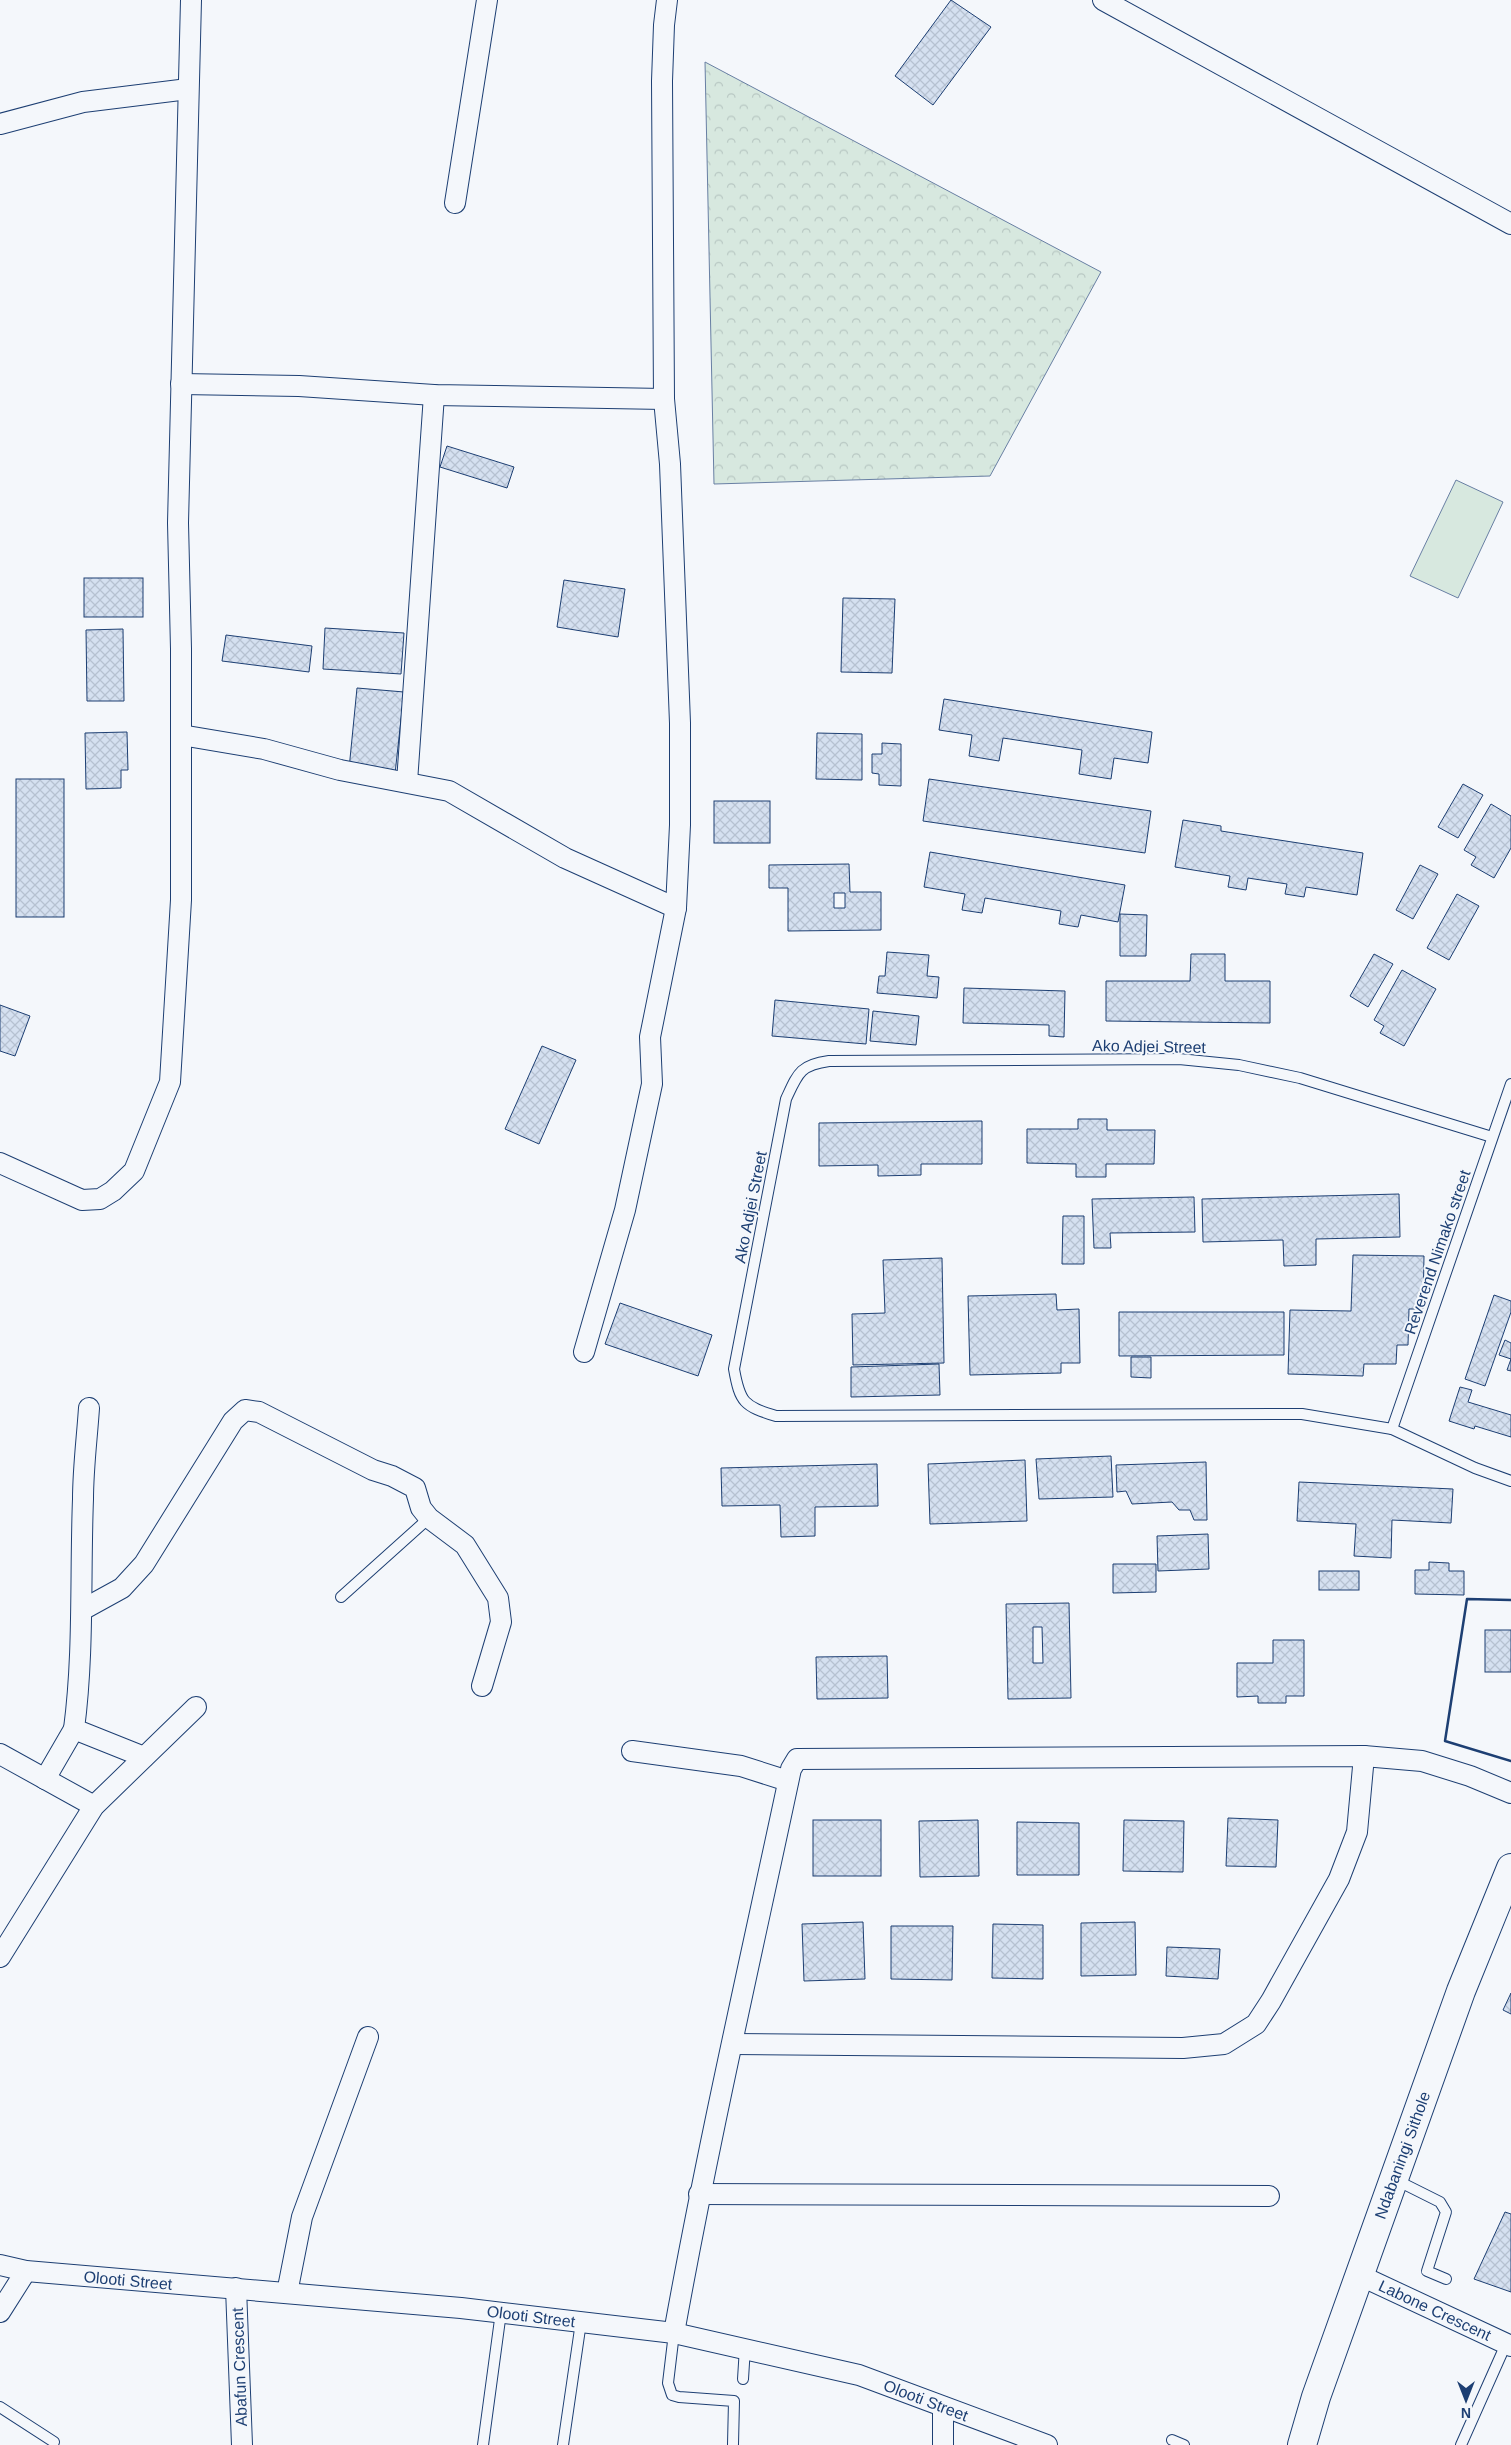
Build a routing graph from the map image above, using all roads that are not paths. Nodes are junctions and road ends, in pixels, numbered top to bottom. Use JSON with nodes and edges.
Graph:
{"nodes":[{"id":1,"x":191,"y":0,"type":"edge"},
{"id":2,"x":486,"y":0,"type":"edge"},
{"id":3,"x":667,"y":0,"type":"edge"},
{"id":4,"x":1103,"y":0,"type":"edge"},
{"id":5,"x":188,"y":89,"type":"junction"},
{"id":6,"x":0,"y":124,"type":"edge"},
{"id":7,"x":455,"y":203,"type":"dead end"},
{"id":8,"x":1511,"y":224,"type":"edge"},
{"id":9,"x":181,"y":384,"type":"junction"},
{"id":10,"x":434,"y":395,"type":"junction"},
{"id":11,"x":664,"y":399,"type":"junction"},
{"id":12,"x":181,"y":735,"type":"junction"},
{"id":13,"x":407,"y":782,"type":"junction"},
{"id":14,"x":676,"y":908,"type":"junction"},
{"id":15,"x":1511,"y":1084,"type":"edge"},
{"id":16,"x":1492,"y":1137,"type":"junction"},
{"id":17,"x":0,"y":1163,"type":"edge"},
{"id":18,"x":584,"y":1352,"type":"dead end"},
{"id":19,"x":89,"y":1408,"type":"dead end"},
{"id":20,"x":1392,"y":1429,"type":"junction"},
{"id":21,"x":1511,"y":1481,"type":"edge"},
{"id":22,"x":429,"y":1518,"type":"junction"},
{"id":23,"x":341,"y":1597,"type":"dead end"},
{"id":24,"x":82,"y":1610,"type":"junction"},
{"id":25,"x":482,"y":1686,"type":"dead end"},
{"id":26,"x":196,"y":1707,"type":"dead end"},
{"id":27,"x":74,"y":1729,"type":"junction"},
{"id":28,"x":632,"y":1751,"type":"dead end"},
{"id":29,"x":0,"y":1754,"type":"edge"},
{"id":30,"x":1364,"y":1756,"type":"junction"},
{"id":31,"x":144,"y":1757,"type":"junction"},
{"id":32,"x":44,"y":1779,"type":"junction"},
{"id":33,"x":788,"y":1781,"type":"junction"},
{"id":34,"x":1511,"y":1793,"type":"edge"},
{"id":35,"x":94,"y":1806,"type":"junction"},
{"id":36,"x":1511,"y":1868,"type":"edge"},
{"id":37,"x":0,"y":1957,"type":"edge"},
{"id":38,"x":368,"y":2037,"type":"dead end"},
{"id":39,"x":733,"y":2044,"type":"junction"},
{"id":40,"x":1393,"y":2179,"type":"junction"},
{"id":41,"x":699,"y":2194,"type":"junction"},
{"id":42,"x":1270,"y":2196,"type":"dead end"},
{"id":43,"x":0,"y":2265,"type":"edge"},
{"id":44,"x":26,"y":2271,"type":"junction"},
{"id":45,"x":1359,"y":2275,"type":"junction"},
{"id":46,"x":1446,"y":2279,"type":"dead end"},
{"id":47,"x":236,"y":2288,"type":"junction"},
{"id":48,"x":287,"y":2293,"type":"junction"},
{"id":49,"x":0,"y":2312,"type":"edge"},
{"id":50,"x":501,"y":2312,"type":"junction"},
{"id":51,"x":581,"y":2322,"type":"junction"},
{"id":52,"x":674,"y":2333,"type":"junction"},
{"id":53,"x":1509,"y":2345,"type":"edge"},
{"id":54,"x":744,"y":2347,"type":"junction"},
{"id":55,"x":743,"y":2379,"type":"dead end"},
{"id":56,"x":0,"y":2407,"type":"edge"},
{"id":57,"x":943,"y":2407,"type":"junction"},
{"id":58,"x":1021,"y":2440,"type":"edge"},
{"id":59,"x":1172,"y":2440,"type":"dead end"},
{"id":60,"x":54,"y":2442,"type":"dead end"},
{"id":61,"x":733,"y":2444,"type":"dead end"},
{"id":62,"x":242,"y":2445,"type":"edge"},
{"id":63,"x":483,"y":2445,"type":"edge"},
{"id":64,"x":563,"y":2445,"type":"edge"},
{"id":65,"x":943,"y":2445,"type":"edge"},
{"id":66,"x":1047,"y":2445,"type":"edge"},
{"id":67,"x":1184,"y":2445,"type":"edge"},
{"id":68,"x":1302,"y":2445,"type":"edge"},
{"id":69,"x":1461,"y":2445,"type":"edge"}],
"edges":[{"from":1,"to":5,"type":"street"},
{"from":2,"to":7,"type":"street"},
{"from":3,"to":11,"type":"street"},
{"from":4,"to":8,"type":"street"},
{"from":5,"to":6,"type":"street"},
{"from":5,"to":9,"type":"street"},
{"from":9,"to":10,"type":"street"},
{"from":9,"to":12,"type":"street"},
{"from":10,"to":11,"type":"street"},
{"from":10,"to":13,"type":"street"},
{"from":11,"to":14,"type":"street"},
{"from":12,"to":13,"type":"street"},
{"from":12,"to":17,"type":"street"},
{"from":13,"to":14,"type":"street"},
{"from":14,"to":18,"type":"street"},
{"from":15,"to":16,"type":"lane","name":"Reverend Nimako street"},
{"from":16,"to":20,"type":"lane","name":"Reverend Nimako street"},
{"from":16,"to":20,"type":"lane","name":"Ako Adjei Street"},
{"from":19,"to":24,"type":"street"},
{"from":20,"to":21,"type":"lane","name":"Ako Adjei Street"},
{"from":22,"to":23,"type":"lane"},
{"from":22,"to":24,"type":"street"},
{"from":22,"to":25,"type":"street"},
{"from":24,"to":27,"type":"street"},
{"from":26,"to":31,"type":"street"},
{"from":27,"to":31,"type":"street"},
{"from":27,"to":32,"type":"street"},
{"from":28,"to":33,"type":"street"},
{"from":29,"to":32,"type":"street"},
{"from":30,"to":33,"type":"street"},
{"from":30,"to":34,"type":"street"},
{"from":30,"to":39,"type":"street"},
{"from":31,"to":35,"type":"street"},
{"from":32,"to":35,"type":"street"},
{"from":33,"to":39,"type":"street"},
{"from":35,"to":37,"type":"street"},
{"from":36,"to":40,"type":"street","name":"Ndabaningi Sithole"},
{"from":38,"to":48,"type":"street"},
{"from":39,"to":41,"type":"street"},
{"from":40,"to":45,"type":"street","name":"Ndabaningi Sithole"},
{"from":40,"to":46,"type":"lane"},
{"from":41,"to":42,"type":"street"},
{"from":41,"to":52,"type":"street"},
{"from":43,"to":44,"type":"street","name":"Olooti Street"},
{"from":44,"to":47,"type":"street","name":"Olooti Street"},
{"from":44,"to":49,"type":"street"},
{"from":45,"to":53,"type":"street","name":"Labone Crescent"},
{"from":45,"to":68,"type":"street","name":"Ndabaningi Sithole"},
{"from":47,"to":48,"type":"street","name":"Olooti Street"},
{"from":47,"to":62,"type":"street","name":"Abafun Crescent"},
{"from":48,"to":50,"type":"street","name":"Olooti Street"},
{"from":50,"to":51,"type":"street","name":"Olooti Street"},
{"from":50,"to":63,"type":"lane"},
{"from":51,"to":52,"type":"street","name":"Olooti Street"},
{"from":51,"to":64,"type":"lane"},
{"from":52,"to":54,"type":"street","name":"Olooti Street"},
{"from":52,"to":61,"type":"lane"},
{"from":53,"to":69,"type":"lane"},
{"from":54,"to":55,"type":"lane"},
{"from":54,"to":57,"type":"street","name":"Olooti Street"},
{"from":56,"to":60,"type":"lane"},
{"from":57,"to":58,"type":"street","name":"Olooti Street"},
{"from":57,"to":65,"type":"street"},
{"from":58,"to":66,"type":"street","name":"Olooti Street"},
{"from":59,"to":67,"type":"lane"}]}
